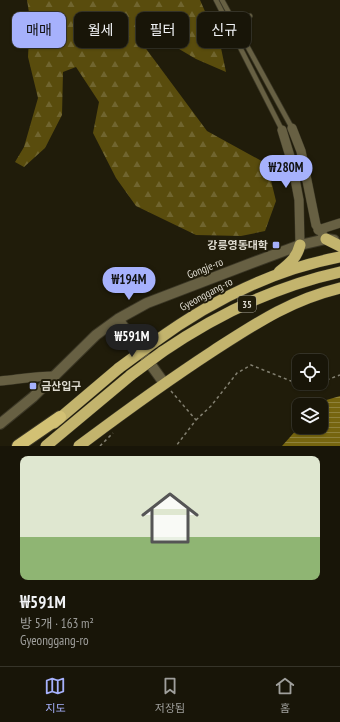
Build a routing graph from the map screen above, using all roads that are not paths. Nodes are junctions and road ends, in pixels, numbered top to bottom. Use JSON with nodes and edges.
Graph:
{"nodes":[{"id":1,"x":216,"y":0,"type":"edge"},
{"id":2,"x":222,"y":0,"type":"edge"},
{"id":3,"x":223,"y":12,"type":"edge"},
{"id":4,"x":226,"y":12,"type":"edge"},
{"id":5,"x":242,"y":48,"type":"edge"},
{"id":6,"x":245,"y":48,"type":"edge"},
{"id":7,"x":292,"y":128,"type":"joint"},
{"id":8,"x":282,"y":130,"type":"joint"},
{"id":9,"x":340,"y":223,"type":"edge"},
{"id":10,"x":318,"y":230,"type":"junction"},
{"id":11,"x":326,"y":239,"type":"junction"},
{"id":12,"x":340,"y":241,"type":"edge"},
{"id":13,"x":300,"y":245,"type":"junction"},
{"id":14,"x":340,"y":246,"type":"edge"},
{"id":15,"x":340,"y":257,"type":"edge"},
{"id":16,"x":340,"y":272,"type":"edge"},
{"id":17,"x":269,"y":278,"type":"junction"},
{"id":18,"x":340,"y":288,"type":"edge"},
{"id":19,"x":118,"y":319,"type":"junction"},
{"id":20,"x":55,"y":376,"type":"junction"},
{"id":21,"x":0,"y":381,"type":"edge"},
{"id":22,"x":164,"y":383,"type":"junction"},
{"id":23,"x":60,"y":417,"type":"junction"},
{"id":24,"x":0,"y":424,"type":"edge"},
{"id":25,"x":18,"y":446,"type":"edge"},
{"id":26,"x":26,"y":446,"type":"edge"},
{"id":27,"x":46,"y":446,"type":"edge"},
{"id":28,"x":80,"y":446,"type":"edge"}],
"edges":[{"from":1,"to":3,"type":"lane"},
{"from":2,"to":4,"type":"lane"},
{"from":5,"to":8,"type":"lane"},
{"from":6,"to":7,"type":"lane"},
{"from":7,"to":10,"type":"street"},
{"from":8,"to":13,"type":"street"},
{"from":9,"to":10,"type":"street"},
{"from":10,"to":11,"type":"street"},
{"from":11,"to":12,"type":"street","name":"Gongje-ro"},
{"from":11,"to":13,"type":"street","name":"Gongje-ro"},
{"from":11,"to":14,"type":"highway"},
{"from":13,"to":17,"type":"highway"},
{"from":13,"to":19,"type":"street","name":"Gongje-ro"},
{"from":15,"to":17,"type":"highway","name":"Gyeonggang-ro"},
{"from":16,"to":27,"type":"highway","number":"35","bridge":true},
{"from":17,"to":23,"type":"highway","name":"Gyeonggang-ro","bridge":true},
{"from":18,"to":22,"type":"highway"},
{"from":19,"to":20,"type":"street","name":"Gongje-ro"},
{"from":19,"to":22,"type":"street"},
{"from":20,"to":21,"type":"street"},
{"from":20,"to":24,"type":"street","name":"Gongje-ro"},
{"from":22,"to":28,"type":"highway"},
{"from":23,"to":25,"type":"highway"},
{"from":23,"to":26,"type":"highway","name":"Gyeonggang-ro"}]}
